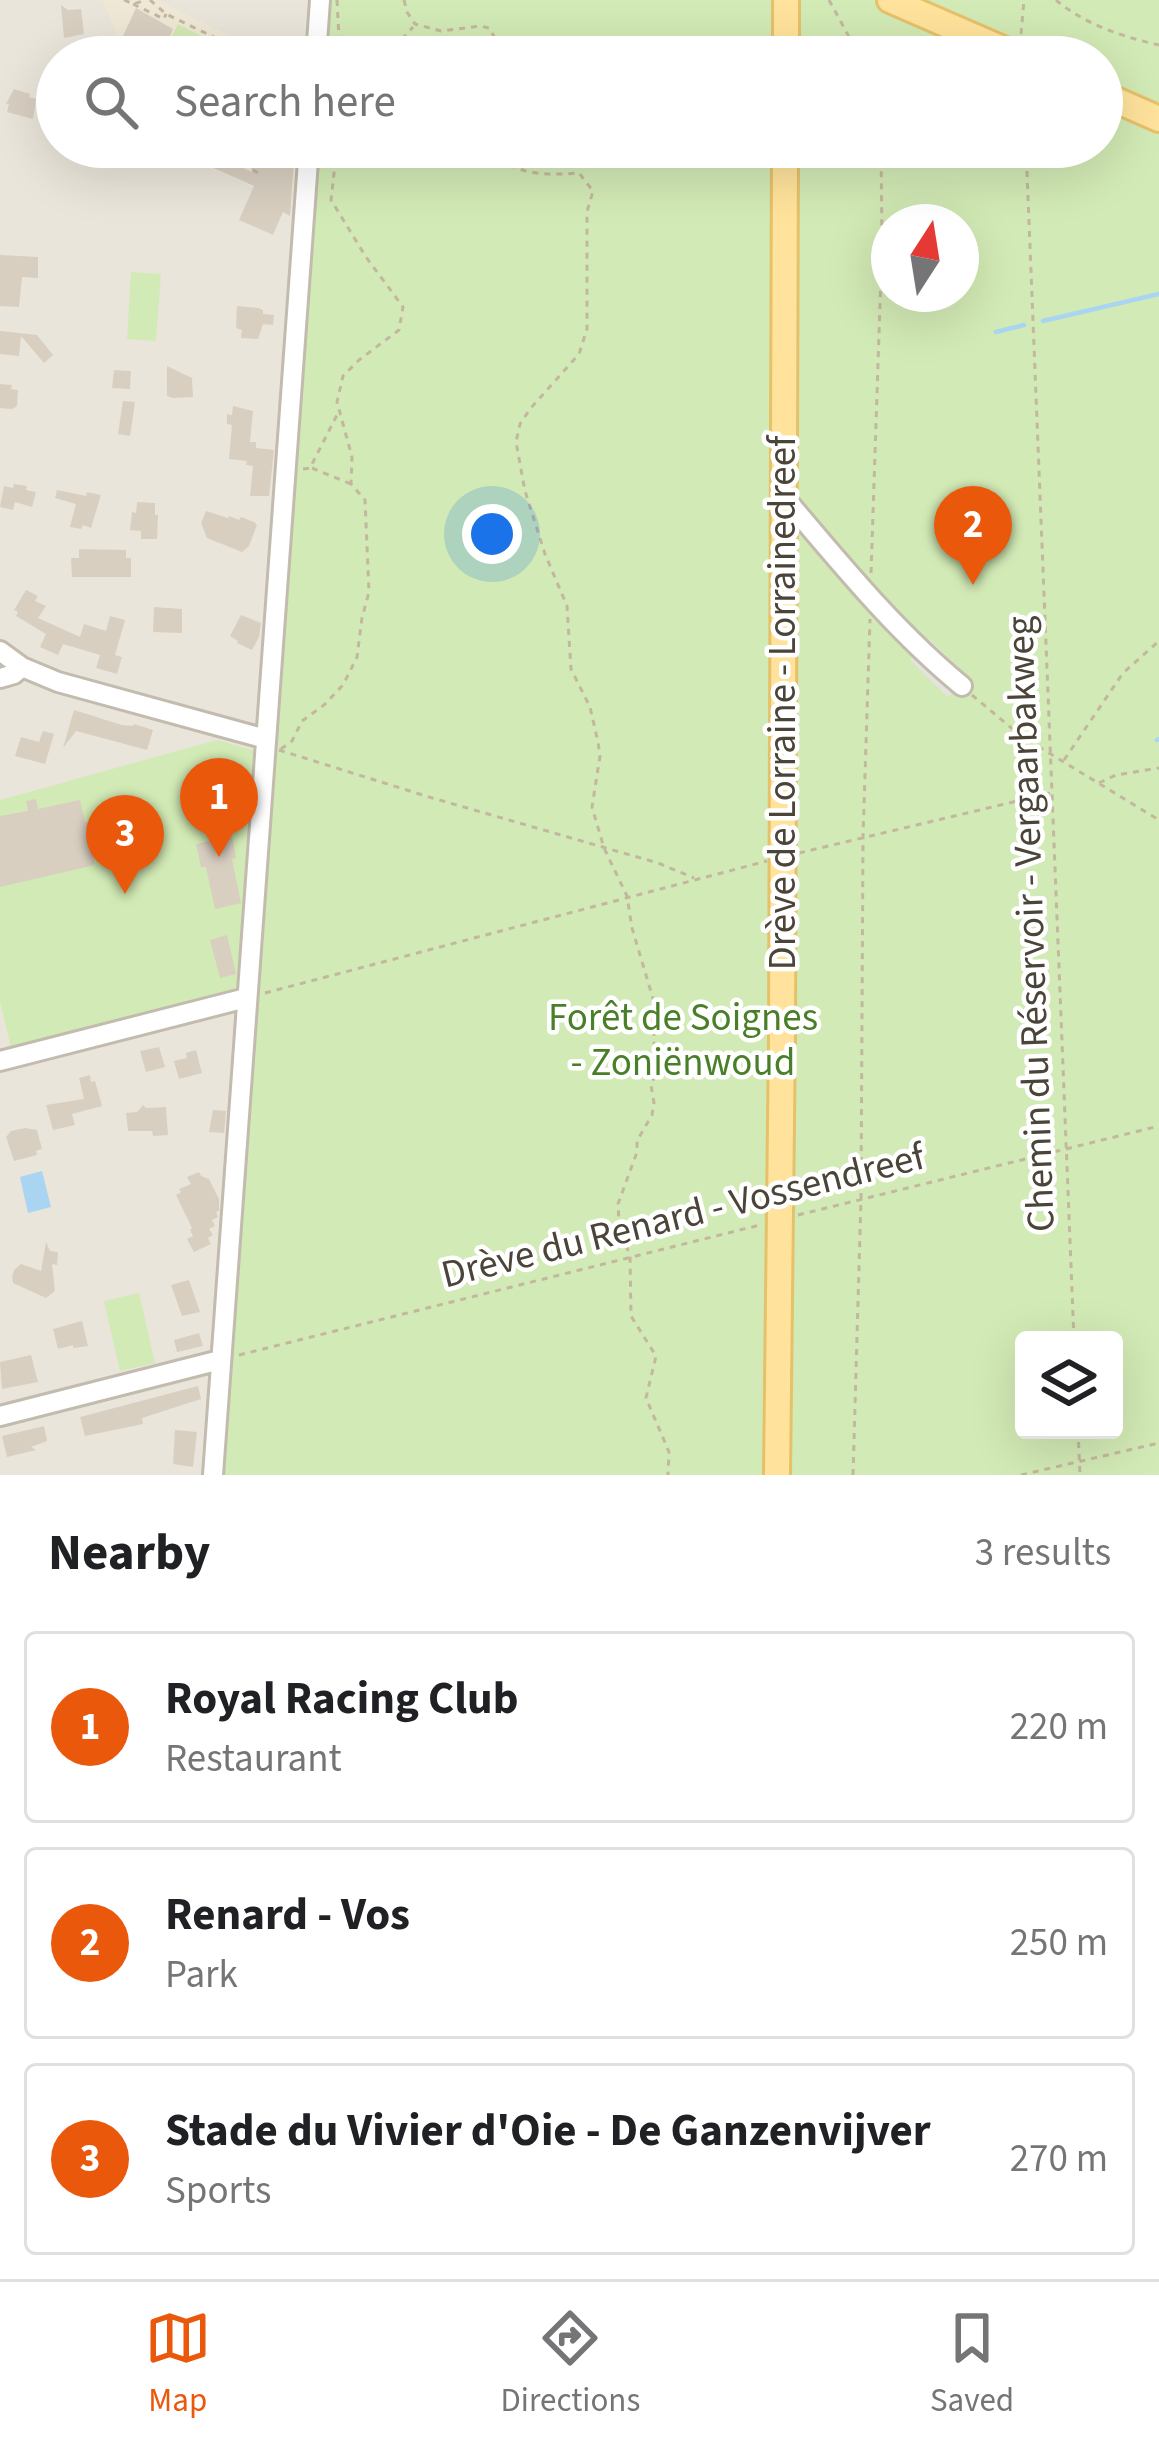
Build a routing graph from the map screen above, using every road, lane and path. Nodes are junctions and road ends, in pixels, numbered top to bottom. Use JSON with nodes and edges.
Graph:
{"nodes":[{"id":1,"x":124,"y":0,"type":"edge"},
{"id":2,"x":148,"y":0,"type":"edge"},
{"id":3,"x":320,"y":0,"type":"edge"},
{"id":4,"x":338,"y":0,"type":"edge"},
{"id":5,"x":404,"y":0,"type":"edge"},
{"id":6,"x":786,"y":0,"type":"edge"},
{"id":7,"x":829,"y":0,"type":"edge"},
{"id":8,"x":890,"y":0,"type":"edge"},
{"id":9,"x":1024,"y":0,"type":"edge"},
{"id":10,"x":1056,"y":0,"type":"edge"},
{"id":11,"x":133,"y":4,"type":"junction"},
{"id":12,"x":166,"y":14,"type":"junction"},
{"id":13,"x":415,"y":24,"type":"junction"},
{"id":14,"x":212,"y":36,"type":"edge"},
{"id":15,"x":317,"y":36,"type":"edge"},
{"id":16,"x":339,"y":36,"type":"edge"},
{"id":17,"x":404,"y":36,"type":"edge"},
{"id":18,"x":494,"y":36,"type":"edge"},
{"id":19,"x":786,"y":36,"type":"edge"},
{"id":20,"x":849,"y":36,"type":"edge"},
{"id":21,"x":988,"y":36,"type":"edge"},
{"id":22,"x":1022,"y":36,"type":"edge"},
{"id":23,"x":1159,"y":45,"type":"edge"},
{"id":24,"x":1123,"y":103,"type":"edge"},
{"id":25,"x":1159,"y":119,"type":"edge"},
{"id":26,"x":249,"y":168,"type":"edge"},
{"id":27,"x":307,"y":168,"type":"edge"},
{"id":28,"x":336,"y":168,"type":"edge"},
{"id":29,"x":512,"y":168,"type":"edge"},
{"id":30,"x":785,"y":168,"type":"edge"},
{"id":31,"x":881,"y":168,"type":"edge"},
{"id":32,"x":1027,"y":168,"type":"edge"},
{"id":33,"x":262,"y":175,"type":"dead end"},
{"id":34,"x":339,"y":412,"type":"junction"},
{"id":35,"x":310,"y":468,"type":"junction"},
{"id":36,"x":284,"y":473,"type":"junction"},
{"id":37,"x":352,"y":484,"type":"junction"},
{"id":38,"x":784,"y":497,"type":"junction"},
{"id":39,"x":871,"y":597,"type":"junction"},
{"id":40,"x":1159,"y":641,"type":"edge"},
{"id":41,"x":0,"y":651,"type":"edge"},
{"id":42,"x":22,"y":667,"type":"junction"},
{"id":43,"x":0,"y":678,"type":"edge"},
{"id":44,"x":962,"y":686,"type":"joint"},
{"id":45,"x":270,"y":745,"type":"junction"},
{"id":46,"x":1052,"y":755,"type":"junction"},
{"id":47,"x":1064,"y":762,"type":"junction"},
{"id":48,"x":1159,"y":768,"type":"edge"},
{"id":49,"x":1097,"y":783,"type":"junction"},
{"id":50,"x":1051,"y":793,"type":"junction"},
{"id":51,"x":1159,"y":820,"type":"edge"},
{"id":52,"x":863,"y":837,"type":"junction"},
{"id":53,"x":604,"y":848,"type":"junction"},
{"id":54,"x":782,"y":857,"type":"junction"},
{"id":55,"x":696,"y":880,"type":"junction"},
{"id":56,"x":628,"y":896,"type":"junction"},
{"id":57,"x":246,"y":998,"type":"junction"},
{"id":58,"x":0,"y":1061,"type":"edge"},
{"id":59,"x":1159,"y":1126,"type":"edge"},
{"id":60,"x":1067,"y":1150,"type":"junction"},
{"id":61,"x":861,"y":1199,"type":"junction"},
{"id":62,"x":779,"y":1220,"type":"junction"},
{"id":63,"x":630,"y":1257,"type":"junction"},
{"id":64,"x":1074,"y":1331,"type":"edge"},
{"id":65,"x":220,"y":1360,"type":"junction"},
{"id":66,"x":0,"y":1416,"type":"edge"},
{"id":67,"x":1078,"y":1439,"type":"edge"},
{"id":68,"x":1159,"y":1443,"type":"edge"},
{"id":69,"x":1079,"y":1462,"type":"junction"},
{"id":70,"x":213,"y":1475,"type":"edge"},
{"id":71,"x":668,"y":1475,"type":"edge"},
{"id":72,"x":777,"y":1475,"type":"edge"},
{"id":73,"x":853,"y":1475,"type":"edge"},
{"id":74,"x":1021,"y":1475,"type":"edge"},
{"id":75,"x":1080,"y":1475,"type":"edge"}],
"edges":[{"from":1,"to":11,"type":"path"},
{"from":2,"to":11,"type":"path"},
{"from":2,"to":12,"type":"path"},
{"from":3,"to":15,"type":"street"},
{"from":4,"to":16,"type":"path"},
{"from":5,"to":13,"type":"path"},
{"from":6,"to":19,"type":"main road"},
{"from":7,"to":20,"type":"path"},
{"from":8,"to":21,"type":"main road"},
{"from":9,"to":22,"type":"path"},
{"from":10,"to":23,"type":"path"},
{"from":11,"to":12,"type":"path"},
{"from":12,"to":14,"type":"path"},
{"from":13,"to":17,"type":"path"},
{"from":13,"to":18,"type":"path"},
{"from":24,"to":25,"type":"main road"},
{"from":26,"to":33,"type":"path"},
{"from":27,"to":36,"type":"street"},
{"from":28,"to":34,"type":"path"},
{"from":29,"to":53,"type":"path"},
{"from":30,"to":38,"type":"main road","name":"Drève de Lorraine - Lorrainedreef"},
{"from":31,"to":39,"type":"path"},
{"from":32,"to":46,"type":"path","name":"Chemin du Réservoir - Vergaarbakweg"},
{"from":34,"to":35,"type":"path"},
{"from":34,"to":37,"type":"path"},
{"from":35,"to":36,"type":"path"},
{"from":35,"to":37,"type":"path"},
{"from":36,"to":45,"type":"street"},
{"from":37,"to":45,"type":"path"},
{"from":38,"to":39,"type":"street"},
{"from":38,"to":54,"type":"main road","name":"Drève de Lorraine - Lorrainedreef"},
{"from":39,"to":44,"type":"street"},
{"from":39,"to":52,"type":"path"},
{"from":40,"to":47,"type":"path"},
{"from":41,"to":42,"type":"street"},
{"from":42,"to":43,"type":"street"},
{"from":42,"to":45,"type":"street"},
{"from":44,"to":46,"type":"path"},
{"from":45,"to":53,"type":"path"},
{"from":45,"to":57,"type":"street"},
{"from":46,"to":47,"type":"path"},
{"from":46,"to":50,"type":"path","name":"Chemin du Réservoir - Vergaarbakweg"},
{"from":47,"to":49,"type":"path"},
{"from":48,"to":49,"type":"path"},
{"from":49,"to":51,"type":"path"},
{"from":50,"to":52,"type":"path"},
{"from":50,"to":60,"type":"path","name":"Chemin du Réservoir - Vergaarbakweg"},
{"from":52,"to":54,"type":"path"},
{"from":52,"to":61,"type":"path"},
{"from":53,"to":55,"type":"path"},
{"from":53,"to":56,"type":"path"},
{"from":54,"to":55,"type":"path"},
{"from":54,"to":62,"type":"main road","name":"Drève de Lorraine - Lorrainedreef"},
{"from":55,"to":56,"type":"path"},
{"from":56,"to":57,"type":"path"},
{"from":56,"to":63,"type":"path"},
{"from":57,"to":58,"type":"street"},
{"from":57,"to":65,"type":"street"},
{"from":59,"to":60,"type":"path","name":"Drève du Renard - Vossendreef"},
{"from":60,"to":61,"type":"path","name":"Drève du Renard - Vossendreef"},
{"from":60,"to":64,"type":"path","name":"Chemin du Réservoir - Vergaarbakweg"},
{"from":61,"to":62,"type":"path","name":"Drève du Renard - Vossendreef"},
{"from":61,"to":73,"type":"path"},
{"from":62,"to":63,"type":"path","name":"Drève du Renard - Vossendreef"},
{"from":62,"to":72,"type":"main road","name":"Drève de Lorraine - Lorrainedreef"},
{"from":63,"to":65,"type":"path","name":"Drève du Renard - Vossendreef"},
{"from":63,"to":71,"type":"path"},
{"from":65,"to":66,"type":"street"},
{"from":65,"to":70,"type":"street"},
{"from":67,"to":69,"type":"path"},
{"from":68,"to":69,"type":"path"},
{"from":69,"to":74,"type":"path"},
{"from":69,"to":75,"type":"path"}]}
